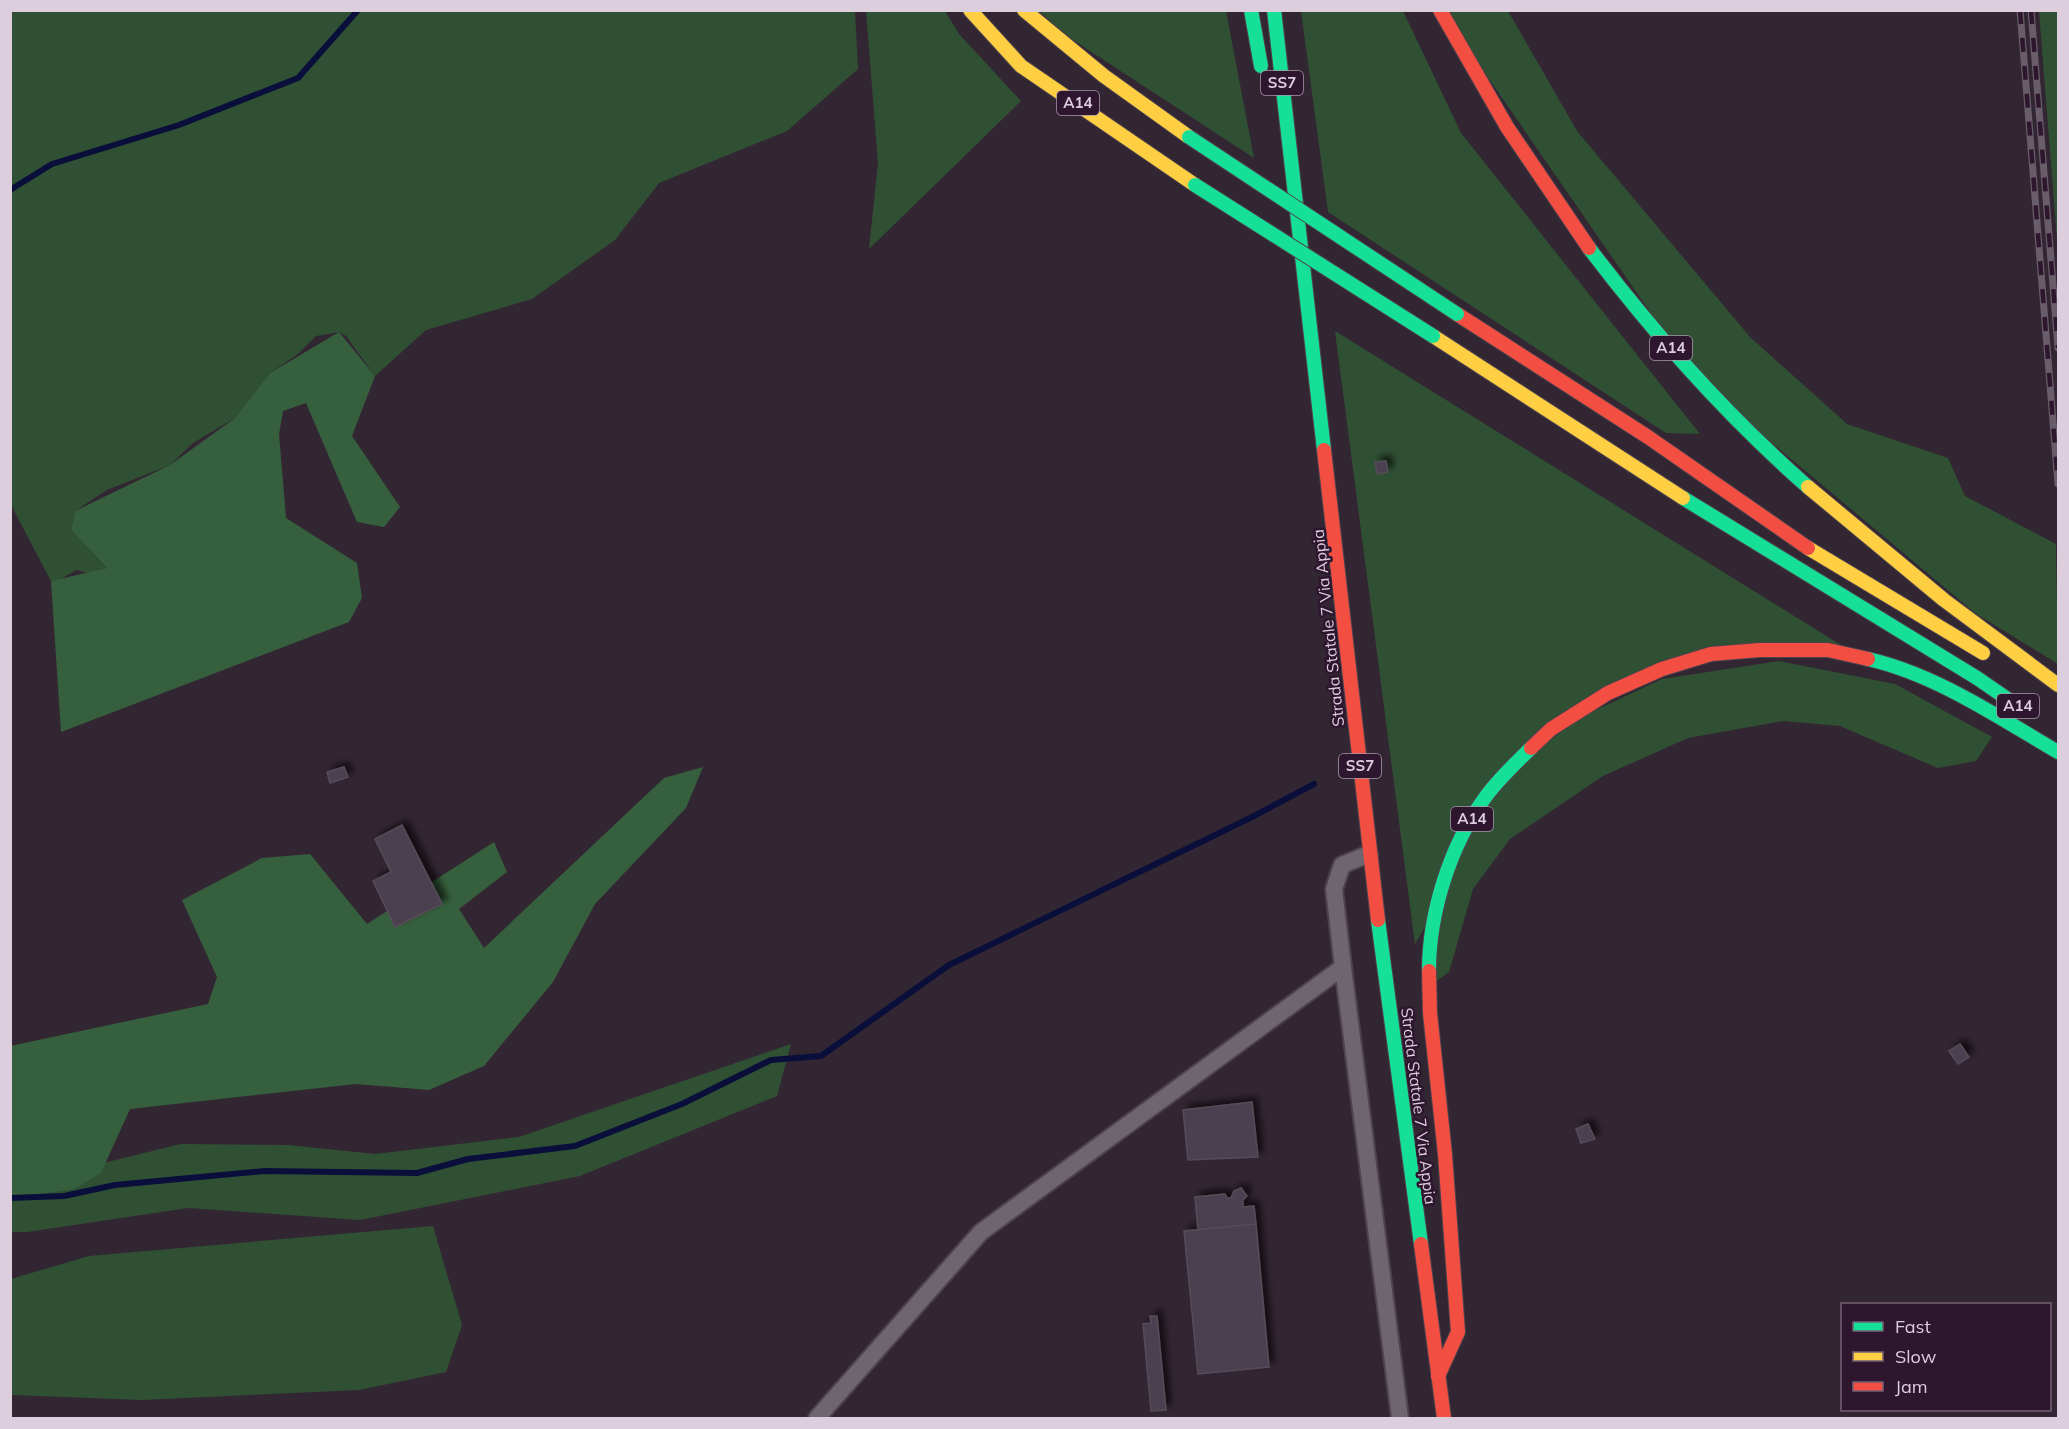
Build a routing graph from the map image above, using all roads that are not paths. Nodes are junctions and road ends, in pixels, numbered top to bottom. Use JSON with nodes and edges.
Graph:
{"nodes":[{"id":1,"x":970,"y":10,"type":"edge"},
{"id":2,"x":1024,"y":10,"type":"edge"},
{"id":3,"x":1251,"y":10,"type":"edge"},
{"id":4,"x":1274,"y":10,"type":"edge"},
{"id":5,"x":1440,"y":10,"type":"edge"},
{"id":6,"x":1264,"y":83,"type":"dead end"},
{"id":7,"x":1271,"y":104,"type":"dead end"},
{"id":8,"x":1289,"y":155,"type":"junction"},
{"id":9,"x":2000,"y":663,"type":"dead end"},
{"id":10,"x":2029,"y":681,"type":"dead end"},
{"id":11,"x":2058,"y":685,"type":"edge"},
{"id":12,"x":2058,"y":699,"type":"edge"},
{"id":13,"x":2031,"y":715,"type":"dead end"},
{"id":14,"x":2058,"y":752,"type":"edge"},
{"id":15,"x":1369,"y":854,"type":"junction"},
{"id":16,"x":1343,"y":967,"type":"junction"},
{"id":17,"x":1438,"y":1376,"type":"junction"},
{"id":18,"x":817,"y":1419,"type":"edge"},
{"id":19,"x":1400,"y":1419,"type":"edge"},
{"id":20,"x":1444,"y":1419,"type":"edge"}],
"edges":[{"from":1,"to":13,"type":"highway","number":"A14","bridge":true},
{"from":2,"to":9,"type":"highway","number":"A14","bridge":true},
{"from":3,"to":6,"type":"highway"},
{"from":4,"to":8,"type":"highway","name":"Strada Statale 7 Via Appia","number":"SS7"},
{"from":5,"to":11,"type":"highway","number":"A14"},
{"from":7,"to":8,"type":"highway"},
{"from":8,"to":15,"type":"highway","name":"Strada Statale 7 Via Appia","number":"SS7"},
{"from":10,"to":12,"type":"highway","number":"A14"},
{"from":14,"to":17,"type":"highway","number":"A14"},
{"from":15,"to":16,"type":"street"},
{"from":15,"to":17,"type":"highway","name":"Strada Statale 7 Via Appia","number":"SS7"},
{"from":16,"to":18,"type":"street"},
{"from":16,"to":19,"type":"street"},
{"from":17,"to":20,"type":"highway","name":"Strada Statale 7 Via Appia","number":"SS7"}]}
